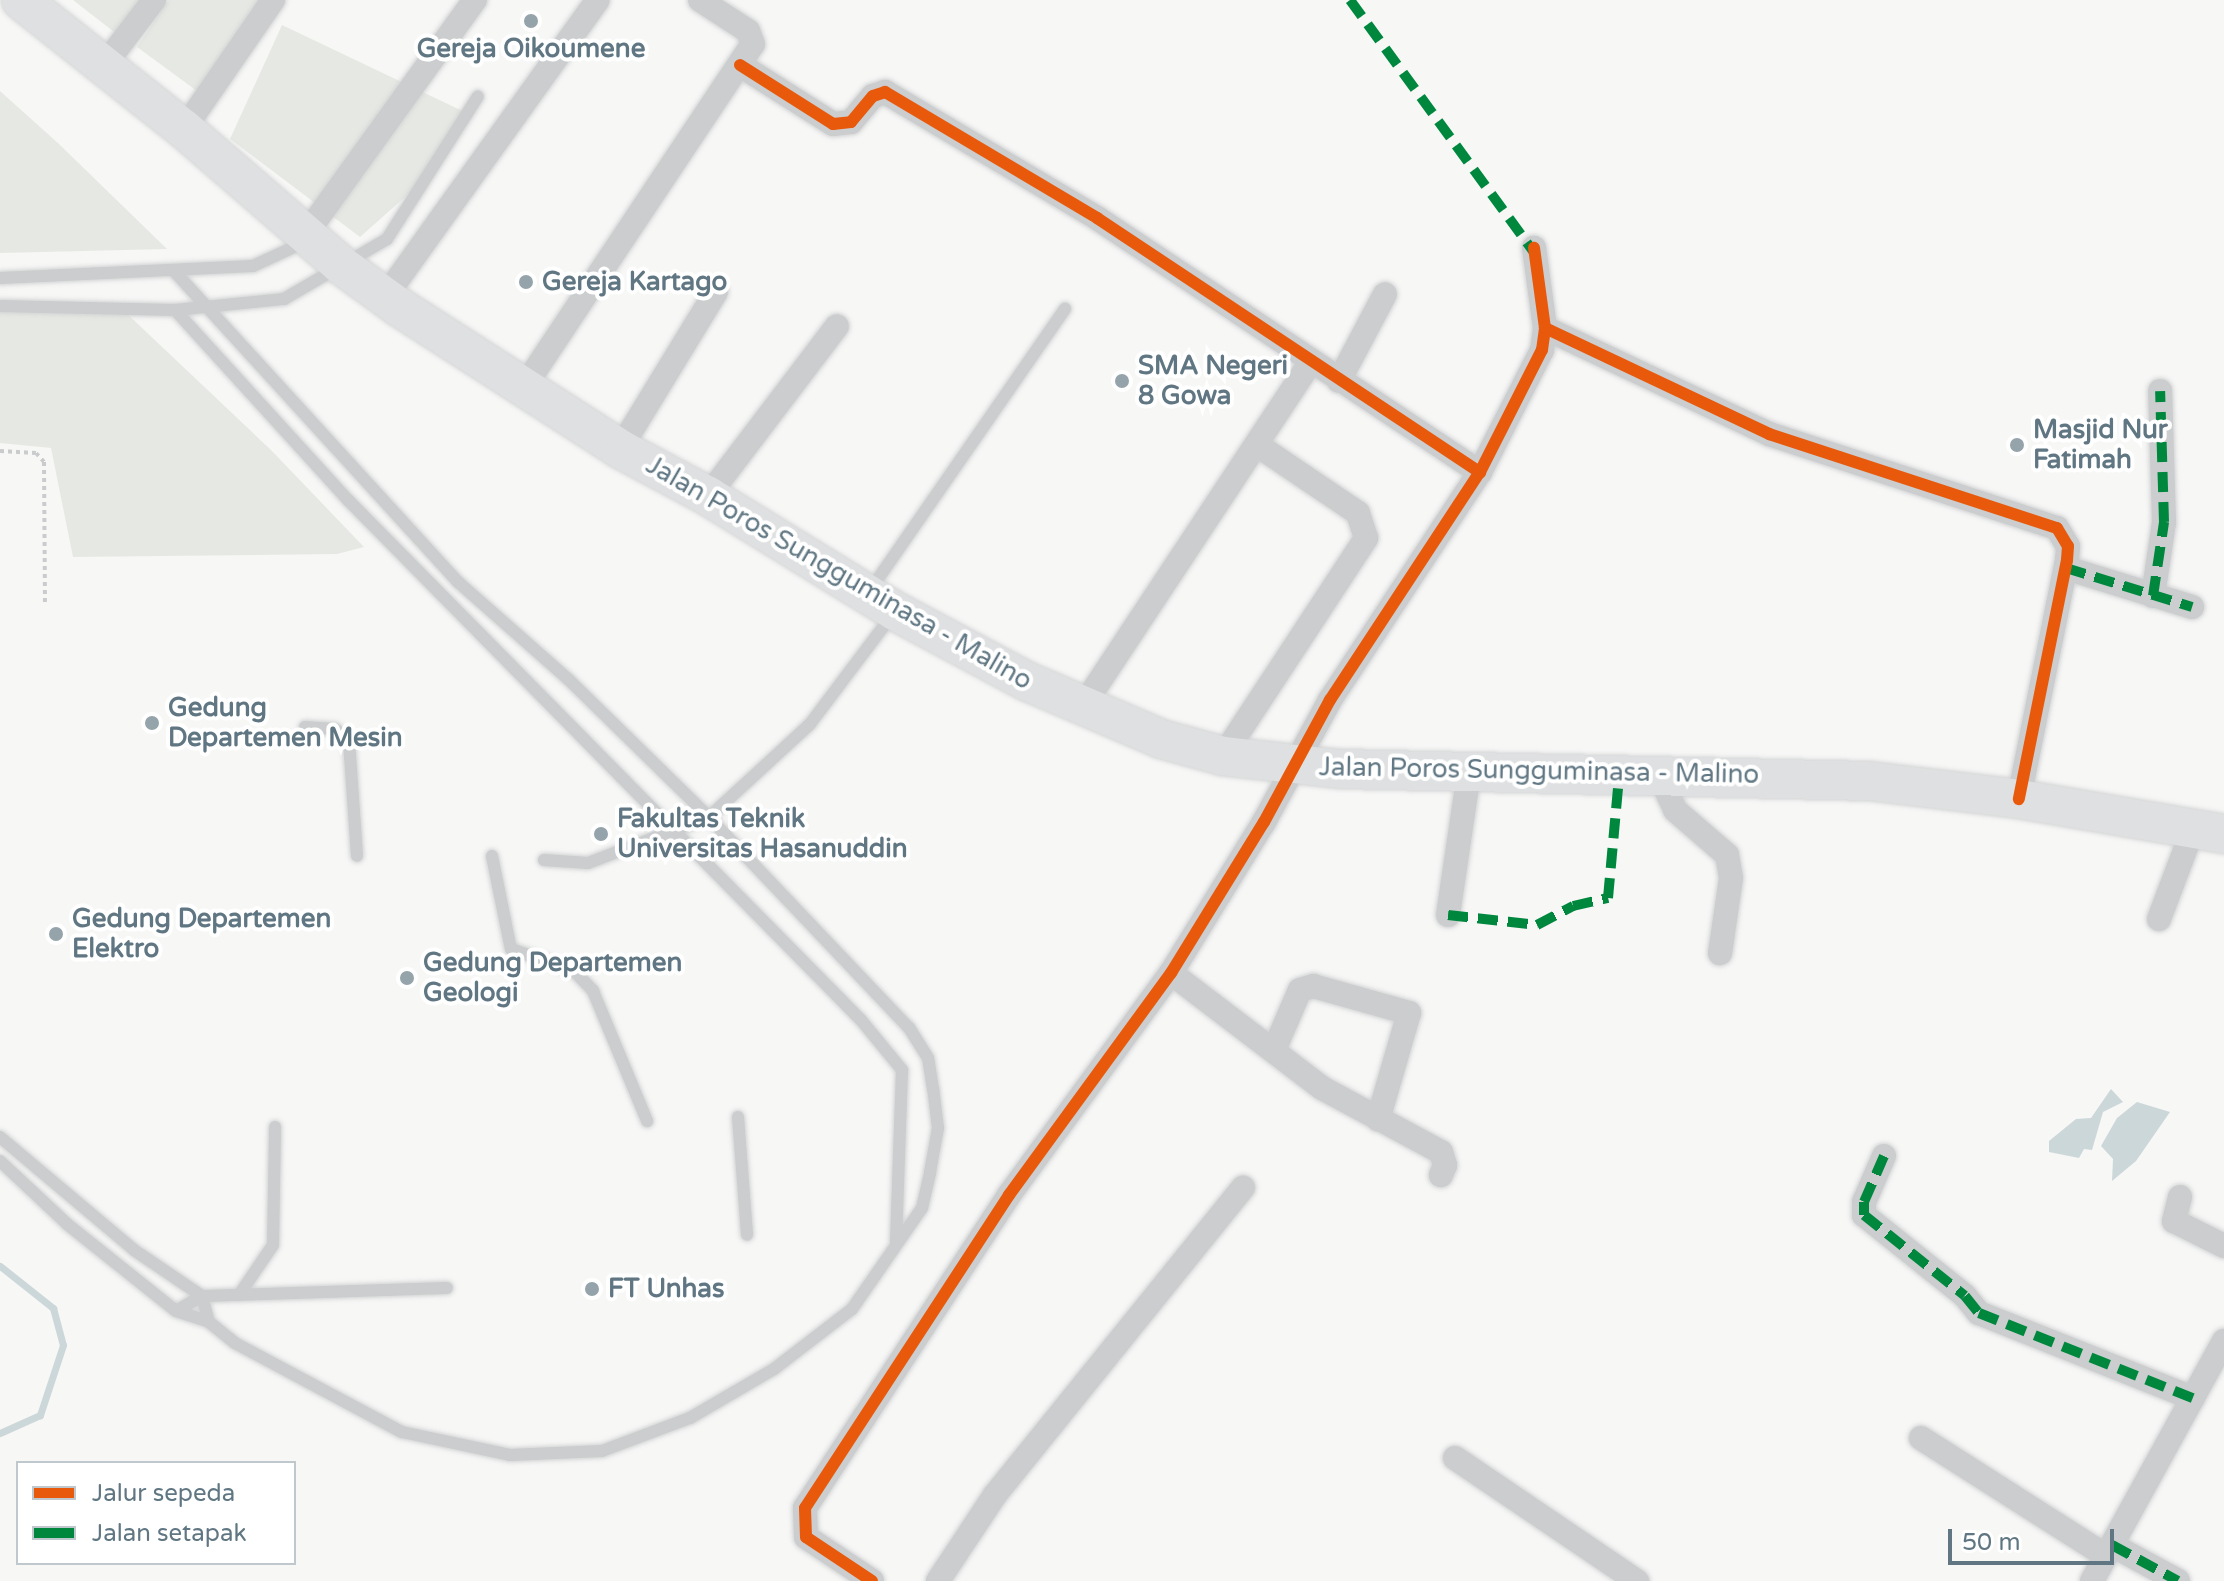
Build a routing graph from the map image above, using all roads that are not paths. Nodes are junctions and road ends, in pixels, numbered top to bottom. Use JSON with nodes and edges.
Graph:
{"nodes":[{"id":1,"x":21,"y":0,"type":"edge"},
{"id":2,"x":154,"y":0,"type":"edge"},
{"id":3,"x":273,"y":0,"type":"edge"},
{"id":4,"x":475,"y":0,"type":"edge"},
{"id":5,"x":598,"y":0,"type":"edge"},
{"id":6,"x":700,"y":0,"type":"edge"},
{"id":7,"x":740,"y":65,"type":"junction"},
{"id":8,"x":102,"y":68,"type":"junction"},
{"id":9,"x":478,"y":96,"type":"dead end"},
{"id":10,"x":184,"y":129,"type":"junction"},
{"id":11,"x":309,"y":236,"type":"junction"},
{"id":12,"x":1534,"y":248,"type":"dead end"},
{"id":13,"x":341,"y":265,"type":"junction"},
{"id":14,"x":175,"y":272,"type":"junction"},
{"id":15,"x":0,"y":278,"type":"edge"},
{"id":16,"x":716,"y":292,"type":"dead end"},
{"id":17,"x":1385,"y":294,"type":"dead end"},
{"id":18,"x":385,"y":297,"type":"junction"},
{"id":19,"x":0,"y":306,"type":"edge"},
{"id":20,"x":205,"y":307,"type":"junction"},
{"id":21,"x":1065,"y":309,"type":"dead end"},
{"id":22,"x":175,"y":310,"type":"junction"},
{"id":23,"x":837,"y":326,"type":"dead end"},
{"id":24,"x":1545,"y":328,"type":"junction"},
{"id":25,"x":1310,"y":363,"type":"junction"},
{"id":26,"x":1339,"y":381,"type":"junction"},
{"id":27,"x":524,"y":387,"type":"junction"},
{"id":28,"x":2160,"y":391,"type":"dead end"},
{"id":29,"x":1257,"y":445,"type":"junction"},
{"id":30,"x":620,"y":449,"type":"junction"},
{"id":31,"x":1480,"y":472,"type":"junction"},
{"id":32,"x":708,"y":496,"type":"junction"},
{"id":33,"x":2066,"y":568,"type":"junction"},
{"id":34,"x":2153,"y":596,"type":"junction"},
{"id":35,"x":881,"y":603,"type":"junction"},
{"id":36,"x":2192,"y":607,"type":"dead end"},
{"id":37,"x":1083,"y":706,"type":"junction"},
{"id":38,"x":305,"y":727,"type":"dead end"},
{"id":39,"x":1223,"y":756,"type":"junction"},
{"id":40,"x":1294,"y":765,"type":"junction"},
{"id":41,"x":1469,"y":772,"type":"junction"},
{"id":42,"x":1659,"y":775,"type":"junction"},
{"id":43,"x":2019,"y":799,"type":"junction"},
{"id":44,"x":709,"y":817,"type":"junction"},
{"id":45,"x":678,"y":832,"type":"junction"},
{"id":46,"x":2209,"y":832,"type":"edge"},
{"id":47,"x":357,"y":856,"type":"dead end"},
{"id":48,"x":492,"y":856,"type":"dead end"},
{"id":49,"x":544,"y":860,"type":"dead end"},
{"id":50,"x":1448,"y":915,"type":"dead end"},
{"id":51,"x":2159,"y":919,"type":"dead end"},
{"id":52,"x":1720,"y":953,"type":"dead end"},
{"id":53,"x":1171,"y":973,"type":"junction"},
{"id":54,"x":1274,"y":1050,"type":"junction"},
{"id":55,"x":738,"y":1117,"type":"dead end"},
{"id":56,"x":1378,"y":1120,"type":"junction"},
{"id":57,"x":647,"y":1121,"type":"dead end"},
{"id":58,"x":275,"y":1127,"type":"dead end"},
{"id":59,"x":0,"y":1137,"type":"edge"},
{"id":60,"x":1884,"y":1156,"type":"dead end"},
{"id":61,"x":0,"y":1161,"type":"edge"},
{"id":62,"x":1441,"y":1175,"type":"dead end"},
{"id":63,"x":1243,"y":1188,"type":"dead end"},
{"id":64,"x":2180,"y":1197,"type":"dead end"},
{"id":65,"x":747,"y":1235,"type":"dead end"},
{"id":66,"x":896,"y":1244,"type":"junction"},
{"id":67,"x":2224,"y":1246,"type":"edge"},
{"id":68,"x":447,"y":1288,"type":"dead end"},
{"id":69,"x":239,"y":1295,"type":"junction"},
{"id":70,"x":202,"y":1296,"type":"junction"},
{"id":71,"x":176,"y":1311,"type":"junction"},
{"id":72,"x":209,"y":1322,"type":"junction"},
{"id":73,"x":2224,"y":1341,"type":"edge"},
{"id":74,"x":2193,"y":1398,"type":"junction"},
{"id":75,"x":1921,"y":1438,"type":"dead end"},
{"id":76,"x":1455,"y":1458,"type":"dead end"},
{"id":77,"x":2109,"y":1550,"type":"junction"},
{"id":78,"x":872,"y":1581,"type":"edge"},
{"id":79,"x":938,"y":1581,"type":"edge"},
{"id":80,"x":1637,"y":1581,"type":"edge"},
{"id":81,"x":2092,"y":1581,"type":"edge"},
{"id":82,"x":2178,"y":1581,"type":"edge"}],
"edges":[{"from":1,"to":8,"type":"main road","name":"Jalan Poros Sungguminasa - Malino"},
{"from":2,"to":8,"type":"street"},
{"from":3,"to":10,"type":"street"},
{"from":4,"to":11,"type":"street"},
{"from":5,"to":18,"type":"street"},
{"from":6,"to":7,"type":"street"},
{"from":7,"to":25,"type":"street"},
{"from":7,"to":27,"type":"street"},
{"from":8,"to":10,"type":"main road","name":"Jalan Poros Sungguminasa - Malino"},
{"from":9,"to":13,"type":"lane"},
{"from":10,"to":11,"type":"main road","name":"Jalan Poros Sungguminasa - Malino"},
{"from":11,"to":13,"type":"main road","name":"Jalan Poros Sungguminasa - Malino"},
{"from":11,"to":14,"type":"lane"},
{"from":12,"to":24,"type":"street"},
{"from":13,"to":18,"type":"main road","name":"Jalan Poros Sungguminasa - Malino"},
{"from":13,"to":20,"type":"lane"},
{"from":14,"to":15,"type":"lane"},
{"from":14,"to":20,"type":"lane"},
{"from":16,"to":30,"type":"street"},
{"from":17,"to":26,"type":"street"},
{"from":18,"to":27,"type":"main road","name":"Jalan Poros Sungguminasa - Malino"},
{"from":19,"to":22,"type":"lane"},
{"from":20,"to":22,"type":"lane"},
{"from":20,"to":44,"type":"lane"},
{"from":21,"to":35,"type":"lane"},
{"from":22,"to":45,"type":"lane"},
{"from":23,"to":32,"type":"street"},
{"from":24,"to":31,"type":"street"},
{"from":24,"to":33,"type":"street"},
{"from":25,"to":26,"type":"street"},
{"from":25,"to":29,"type":"street"},
{"from":26,"to":31,"type":"street"},
{"from":27,"to":30,"type":"main road","name":"Jalan Poros Sungguminasa - Malino"},
{"from":28,"to":34,"type":"street"},
{"from":29,"to":37,"type":"street"},
{"from":29,"to":39,"type":"street"},
{"from":30,"to":32,"type":"main road","name":"Jalan Poros Sungguminasa - Malino"},
{"from":31,"to":40,"type":"street"},
{"from":32,"to":35,"type":"main road","name":"Jalan Poros Sungguminasa - Malino"},
{"from":33,"to":34,"type":"street"},
{"from":33,"to":43,"type":"street"},
{"from":34,"to":36,"type":"street"},
{"from":35,"to":37,"type":"main road","name":"Jalan Poros Sungguminasa - Malino"},
{"from":35,"to":44,"type":"lane"},
{"from":37,"to":39,"type":"main road","name":"Jalan Poros Sungguminasa - Malino"},
{"from":38,"to":47,"type":"lane"},
{"from":39,"to":40,"type":"main road","name":"Jalan Poros Sungguminasa - Malino"},
{"from":40,"to":41,"type":"main road","name":"Jalan Poros Sungguminasa - Malino"},
{"from":40,"to":53,"type":"street"},
{"from":41,"to":42,"type":"main road","name":"Jalan Poros Sungguminasa - Malino"},
{"from":41,"to":50,"type":"street"},
{"from":42,"to":43,"type":"main road","name":"Jalan Poros Sungguminasa - Malino"},
{"from":42,"to":52,"type":"street"},
{"from":43,"to":46,"type":"main road","name":"Jalan Poros Sungguminasa - Malino"},
{"from":44,"to":45,"type":"lane"},
{"from":44,"to":66,"type":"lane"},
{"from":45,"to":49,"type":"lane"},
{"from":45,"to":66,"type":"lane"},
{"from":46,"to":51,"type":"street"},
{"from":48,"to":57,"type":"lane"},
{"from":53,"to":54,"type":"street"},
{"from":53,"to":78,"type":"street"},
{"from":54,"to":56,"type":"street"},
{"from":54,"to":56,"type":"street"},
{"from":55,"to":65,"type":"lane"},
{"from":56,"to":62,"type":"street"},
{"from":58,"to":69,"type":"lane"},
{"from":59,"to":70,"type":"lane"},
{"from":60,"to":74,"type":"street"},
{"from":61,"to":71,"type":"lane"},
{"from":63,"to":79,"type":"street"},
{"from":64,"to":67,"type":"street"},
{"from":66,"to":72,"type":"lane"},
{"from":68,"to":69,"type":"lane"},
{"from":69,"to":70,"type":"lane"},
{"from":70,"to":71,"type":"lane"},
{"from":70,"to":72,"type":"lane"},
{"from":71,"to":72,"type":"lane"},
{"from":73,"to":74,"type":"street"},
{"from":74,"to":77,"type":"street"},
{"from":75,"to":77,"type":"street"},
{"from":76,"to":80,"type":"street"},
{"from":77,"to":81,"type":"street"},
{"from":77,"to":82,"type":"street"}]}
